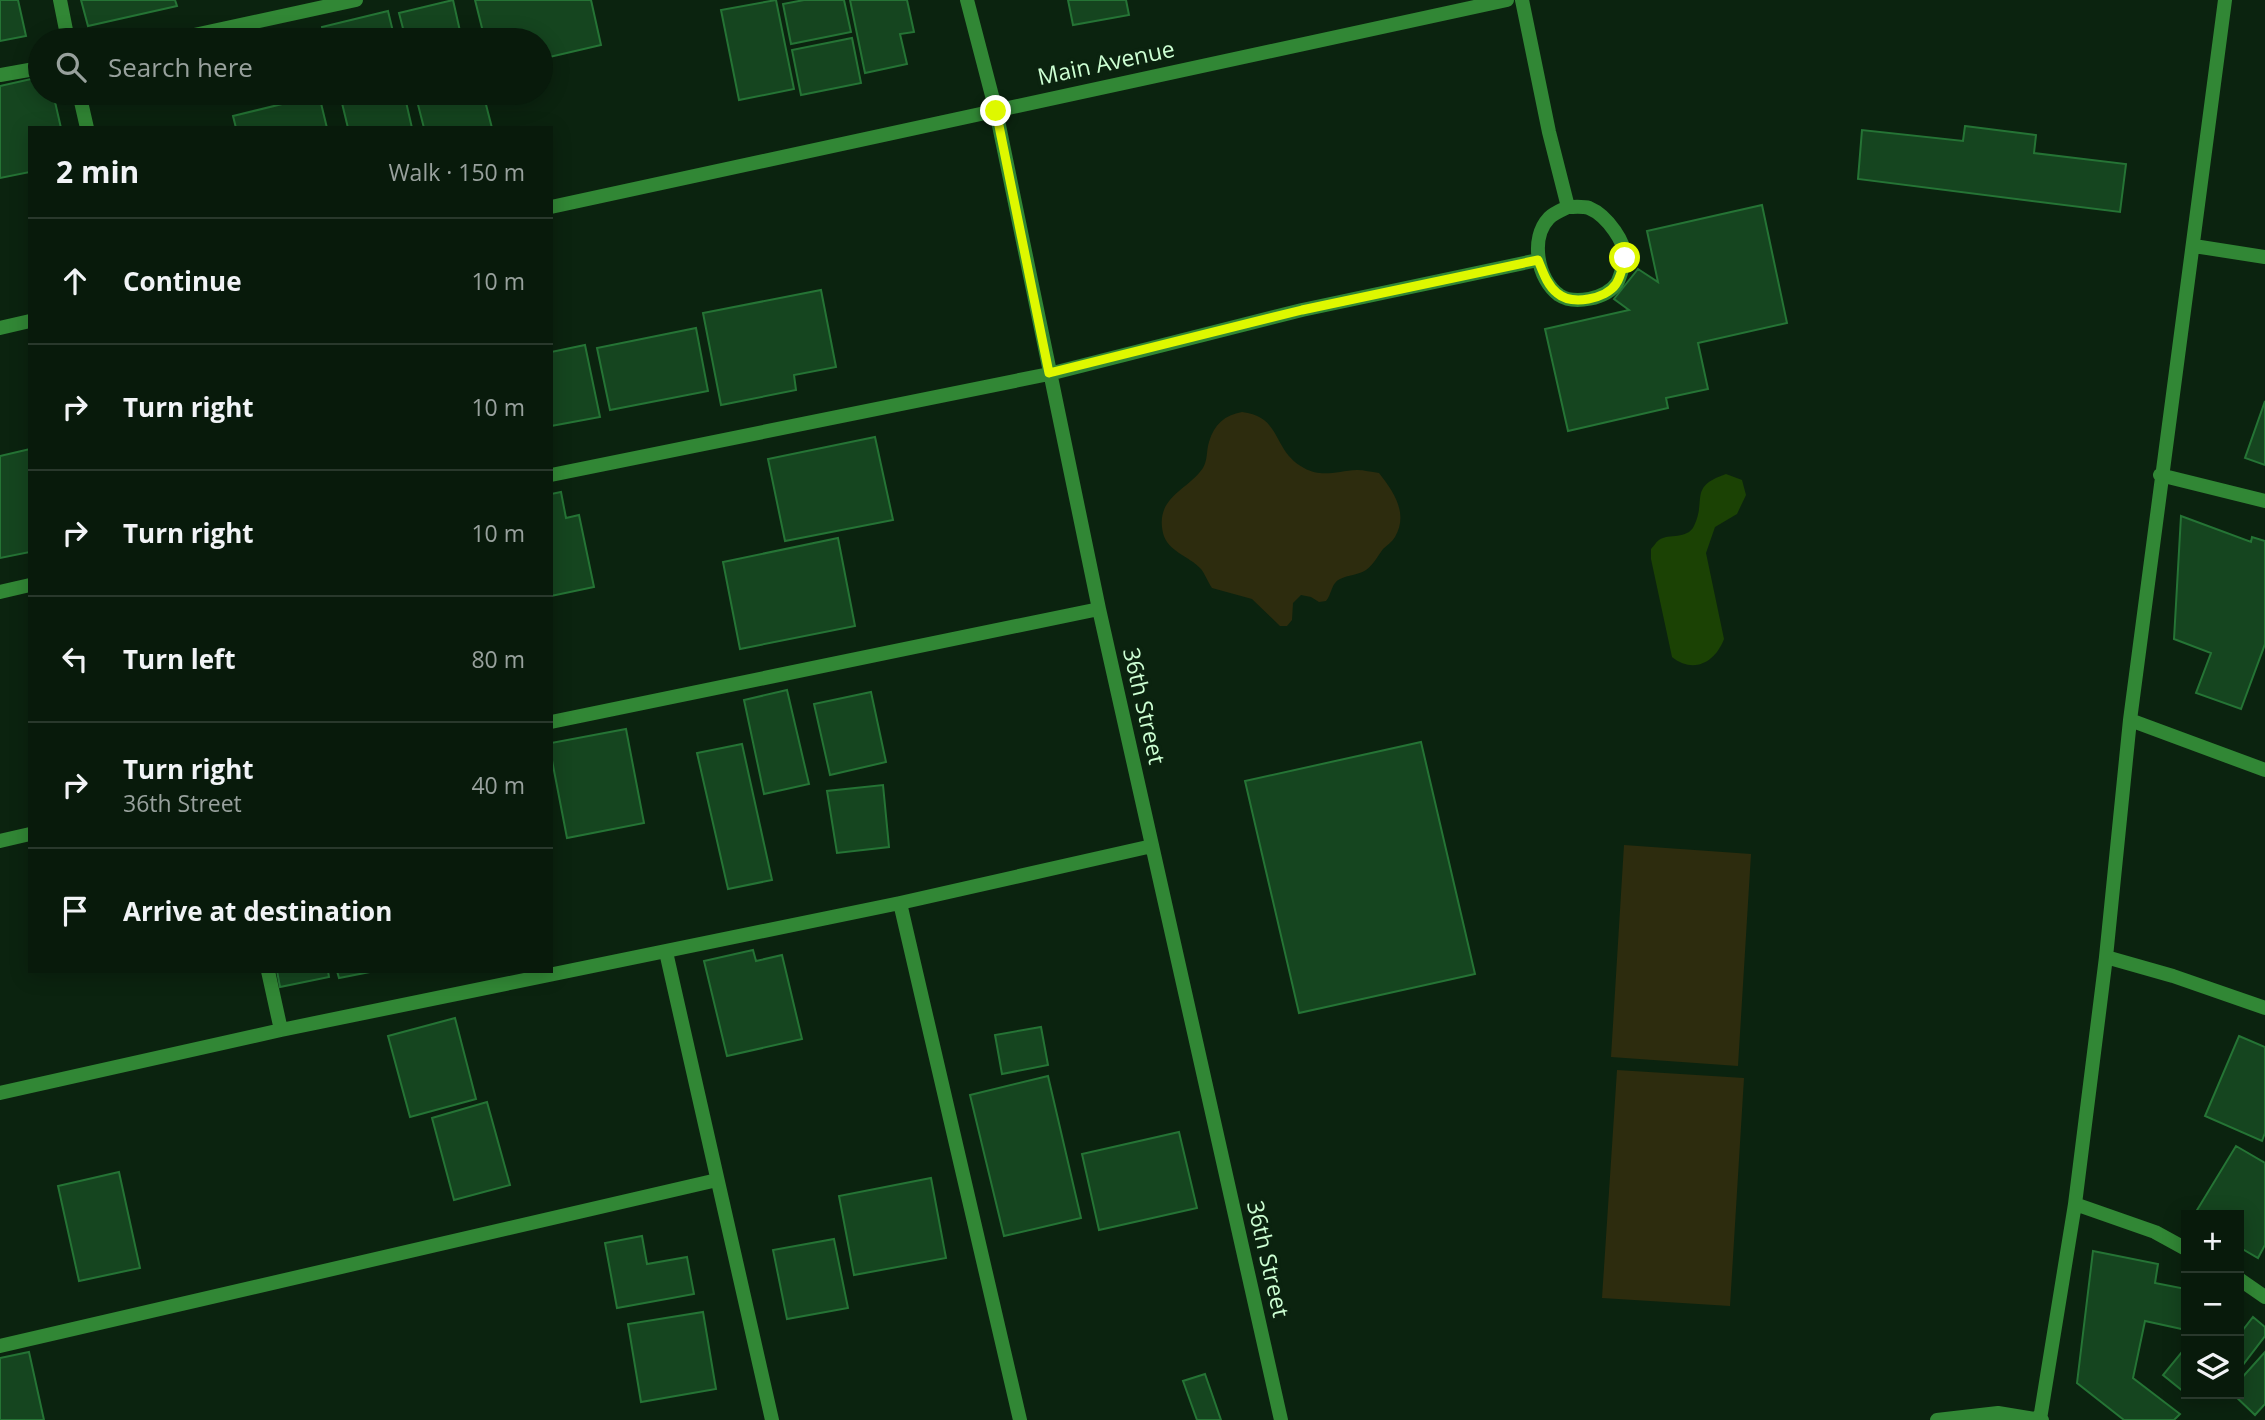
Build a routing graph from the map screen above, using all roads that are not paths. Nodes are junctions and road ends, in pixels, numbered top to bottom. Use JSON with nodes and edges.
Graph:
{"nodes":[{"id":1,"x":60,"y":0,"type":"edge"},
{"id":2,"x":356,"y":0,"type":"edge"},
{"id":3,"x":967,"y":0,"type":"edge"},
{"id":4,"x":1507,"y":0,"type":"edge"},
{"id":5,"x":1522,"y":0,"type":"edge"},
{"id":6,"x":2225,"y":0,"type":"edge"},
{"id":7,"x":66,"y":28,"type":"edge"},
{"id":8,"x":226,"y":28,"type":"edge"},
{"id":9,"x":28,"y":70,"type":"edge"},
{"id":10,"x":0,"y":75,"type":"edge"},
{"id":11,"x":82,"y":105,"type":"edge"},
{"id":12,"x":996,"y":111,"type":"junction"},
{"id":13,"x":87,"y":126,"type":"edge"},
{"id":14,"x":553,"y":207,"type":"edge"},
{"id":15,"x":1568,"y":207,"type":"junction"},
{"id":16,"x":2193,"y":246,"type":"junction"},
{"id":17,"x":2265,"y":257,"type":"edge"},
{"id":18,"x":1538,"y":260,"type":"junction"},
{"id":19,"x":28,"y":321,"type":"edge"},
{"id":20,"x":0,"y":328,"type":"edge"},
{"id":21,"x":1049,"y":373,"type":"junction"},
{"id":22,"x":553,"y":475,"type":"edge"},
{"id":23,"x":2161,"y":475,"type":"junction"},
{"id":24,"x":2265,"y":501,"type":"edge"},
{"id":25,"x":28,"y":585,"type":"edge"},
{"id":26,"x":0,"y":592,"type":"edge"},
{"id":27,"x":1099,"y":609,"type":"junction"},
{"id":28,"x":2130,"y":720,"type":"junction"},
{"id":29,"x":553,"y":722,"type":"edge"},
{"id":30,"x":2265,"y":770,"type":"edge"},
{"id":31,"x":28,"y":834,"type":"edge"},
{"id":32,"x":0,"y":841,"type":"edge"},
{"id":33,"x":1152,"y":845,"type":"junction"},
{"id":34,"x":901,"y":903,"type":"junction"},
{"id":35,"x":666,"y":952,"type":"junction"},
{"id":36,"x":2106,"y":957,"type":"junction"},
{"id":37,"x":268,"y":973,"type":"edge"},
{"id":38,"x":2265,"y":1008,"type":"edge"},
{"id":39,"x":281,"y":1030,"type":"junction"},
{"id":40,"x":0,"y":1093,"type":"edge"},
{"id":41,"x":717,"y":1180,"type":"junction"},
{"id":42,"x":2075,"y":1204,"type":"junction"},
{"id":43,"x":2181,"y":1246,"type":"edge"},
{"id":44,"x":2244,"y":1282,"type":"edge"},
{"id":45,"x":2265,"y":1297,"type":"edge"},
{"id":46,"x":0,"y":1346,"type":"edge"},
{"id":47,"x":2041,"y":1419,"type":"edge"},
{"id":48,"x":772,"y":1420,"type":"edge"},
{"id":49,"x":1020,"y":1420,"type":"edge"},
{"id":50,"x":1281,"y":1420,"type":"edge"},
{"id":51,"x":1937,"y":1420,"type":"edge"}],
"edges":[{"from":1,"to":7,"type":"street"},
{"from":2,"to":8,"type":"street"},
{"from":3,"to":12,"type":"street","name":"36th Street"},
{"from":4,"to":12,"type":"street","name":"Main Avenue"},
{"from":5,"to":15,"type":"street"},
{"from":6,"to":16,"type":"street"},
{"from":9,"to":10,"type":"street"},
{"from":11,"to":13,"type":"street"},
{"from":12,"to":14,"type":"street","name":"Main Avenue"},
{"from":12,"to":21,"type":"street","name":"36th Street"},
{"from":15,"to":18,"type":"street"},
{"from":15,"to":18,"type":"street"},
{"from":16,"to":17,"type":"street"},
{"from":16,"to":23,"type":"street"},
{"from":18,"to":21,"type":"street"},
{"from":19,"to":20,"type":"street"},
{"from":21,"to":22,"type":"street"},
{"from":21,"to":27,"type":"street","name":"36th Street"},
{"from":23,"to":24,"type":"street"},
{"from":23,"to":28,"type":"street"},
{"from":25,"to":26,"type":"street"},
{"from":27,"to":29,"type":"street"},
{"from":27,"to":33,"type":"street","name":"36th Street"},
{"from":28,"to":30,"type":"street"},
{"from":28,"to":36,"type":"street"},
{"from":31,"to":32,"type":"street"},
{"from":33,"to":34,"type":"street"},
{"from":33,"to":50,"type":"street","name":"36th Street"},
{"from":34,"to":35,"type":"street"},
{"from":34,"to":49,"type":"street"},
{"from":35,"to":39,"type":"street"},
{"from":35,"to":41,"type":"street"},
{"from":36,"to":38,"type":"street"},
{"from":36,"to":42,"type":"street"},
{"from":37,"to":39,"type":"street"},
{"from":39,"to":40,"type":"street"},
{"from":41,"to":46,"type":"street"},
{"from":41,"to":48,"type":"street"},
{"from":42,"to":43,"type":"street"},
{"from":42,"to":47,"type":"street"},
{"from":44,"to":45,"type":"street"},
{"from":47,"to":51,"type":"street"}]}
